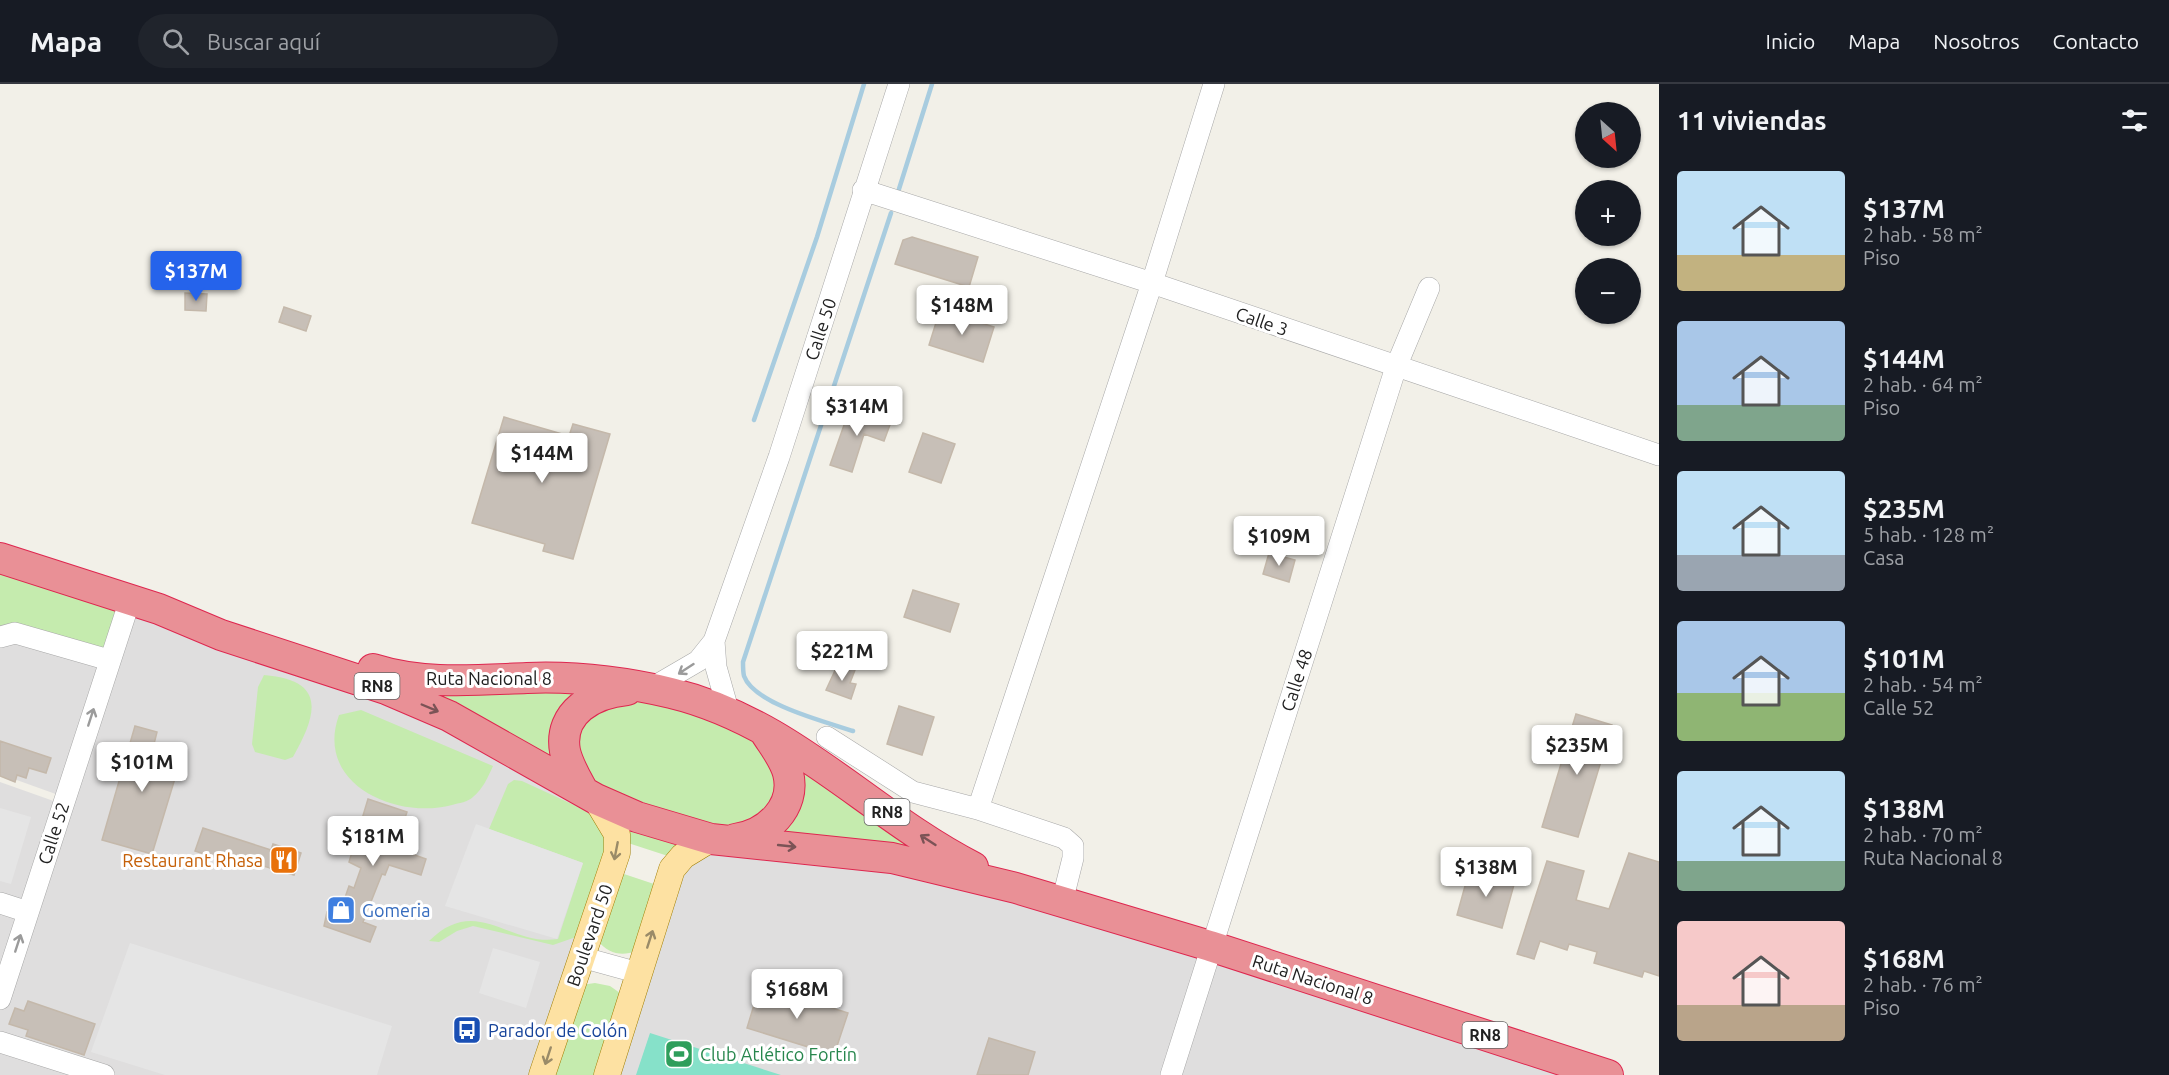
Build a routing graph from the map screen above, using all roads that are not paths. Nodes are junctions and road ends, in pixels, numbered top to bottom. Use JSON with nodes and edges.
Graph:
{"nodes":[{"id":1,"x":899,"y":84,"type":"edge"},
{"id":2,"x":1214,"y":84,"type":"edge"},
{"id":3,"x":863,"y":190,"type":"junction"},
{"id":4,"x":1152,"y":283,"type":"junction"},
{"id":5,"x":1429,"y":288,"type":"dead end"},
{"id":6,"x":1396,"y":368,"type":"junction"},
{"id":7,"x":1659,"y":455,"type":"edge"},
{"id":8,"x":0,"y":558,"type":"edge"},
{"id":9,"x":129,"y":600,"type":"junction"},
{"id":10,"x":159,"y":609,"type":"junction"},
{"id":11,"x":0,"y":637,"type":"edge"},
{"id":12,"x":714,"y":641,"type":"junction"},
{"id":13,"x":109,"y":660,"type":"junction"},
{"id":14,"x":649,"y":689,"type":"junction"},
{"id":15,"x":729,"y":713,"type":"junction"},
{"id":16,"x":762,"y":728,"type":"junction"},
{"id":17,"x":826,"y":737,"type":"dead end"},
{"id":18,"x":589,"y":795,"type":"junction"},
{"id":19,"x":978,"y":809,"type":"junction"},
{"id":20,"x":720,"y":839,"type":"junction"},
{"id":21,"x":1016,"y":888,"type":"junction"},
{"id":22,"x":1062,"y":902,"type":"junction"},
{"id":23,"x":0,"y":903,"type":"edge"},
{"id":24,"x":28,"y":912,"type":"junction"},
{"id":25,"x":1210,"y":946,"type":"junction"},
{"id":26,"x":581,"y":957,"type":"junction"},
{"id":27,"x":639,"y":973,"type":"junction"},
{"id":28,"x":0,"y":999,"type":"edge"},
{"id":29,"x":0,"y":1042,"type":"edge"},
{"id":30,"x":54,"y":1067,"type":"edge"},
{"id":31,"x":104,"y":1075,"type":"edge"},
{"id":32,"x":542,"y":1075,"type":"edge"},
{"id":33,"x":607,"y":1075,"type":"edge"},
{"id":34,"x":1171,"y":1075,"type":"edge"},
{"id":35,"x":1608,"y":1075,"type":"edge"}],
"edges":[{"from":1,"to":3,"type":"street","name":"Calle 50"},
{"from":2,"to":4,"type":"street"},
{"from":3,"to":4,"type":"street","name":"Calle 3"},
{"from":3,"to":12,"type":"street","name":"Calle 50"},
{"from":4,"to":6,"type":"street","name":"Calle 3"},
{"from":4,"to":19,"type":"street"},
{"from":5,"to":6,"type":"street","name":"Calle 48"},
{"from":6,"to":7,"type":"street","name":"Calle 3"},
{"from":6,"to":25,"type":"street","name":"Calle 48"},
{"from":8,"to":9,"type":"highway","name":"Ruta Nacional 8","number":"RN8"},
{"from":9,"to":10,"type":"highway","name":"Ruta Nacional 8","number":"RN8"},
{"from":9,"to":13,"type":"street","name":"Calle 52"},
{"from":10,"to":14,"type":"highway","name":"Ruta Nacional 8","number":"RN8"},
{"from":10,"to":18,"type":"highway","name":"Ruta Nacional 8","number":"RN8","one_way":true},
{"from":11,"to":13,"type":"street"},
{"from":12,"to":14,"type":"street","name":"Calle 50","one_way":true},
{"from":12,"to":15,"type":"street","name":"Calle 50"},
{"from":24,"to":13,"type":"street","name":"Calle 52","one_way":true},
{"from":14,"to":15,"type":"highway","name":"Ruta Nacional 8","number":"RN8"},
{"from":14,"to":18,"type":"highway","name":"Ruta Nacional 8","number":"RN8"},
{"from":15,"to":16,"type":"highway","name":"Ruta Nacional 8","number":"RN8"},
{"from":16,"to":20,"type":"highway"},
{"from":21,"to":16,"type":"highway","name":"Ruta Nacional 8","number":"RN8","one_way":true},
{"from":17,"to":19,"type":"street"},
{"from":18,"to":20,"type":"highway","name":"Ruta Nacional 8","number":"RN8"},
{"from":18,"to":26,"type":"main road","name":"Boulevard 50","one_way":true},
{"from":19,"to":22,"type":"street"},
{"from":20,"to":21,"type":"highway","name":"Ruta Nacional 8","number":"RN8","one_way":true},
{"from":27,"to":20,"type":"main road","one_way":true},
{"from":21,"to":22,"type":"highway","name":"Ruta Nacional 8","number":"RN8"},
{"from":22,"to":25,"type":"highway","name":"Ruta Nacional 8","number":"RN8"},
{"from":23,"to":24,"type":"street"},
{"from":28,"to":24,"type":"street","name":"Calle 52","one_way":true},
{"from":25,"to":34,"type":"street","name":"Calle 48"},
{"from":25,"to":35,"type":"highway","name":"Ruta Nacional 8","number":"RN8"},
{"from":26,"to":27,"type":"street"},
{"from":26,"to":32,"type":"main road","name":"Boulevard 50","one_way":true},
{"from":27,"to":33,"type":"main road"},
{"from":29,"to":30,"type":"street"},
{"from":30,"to":31,"type":"street"}]}
